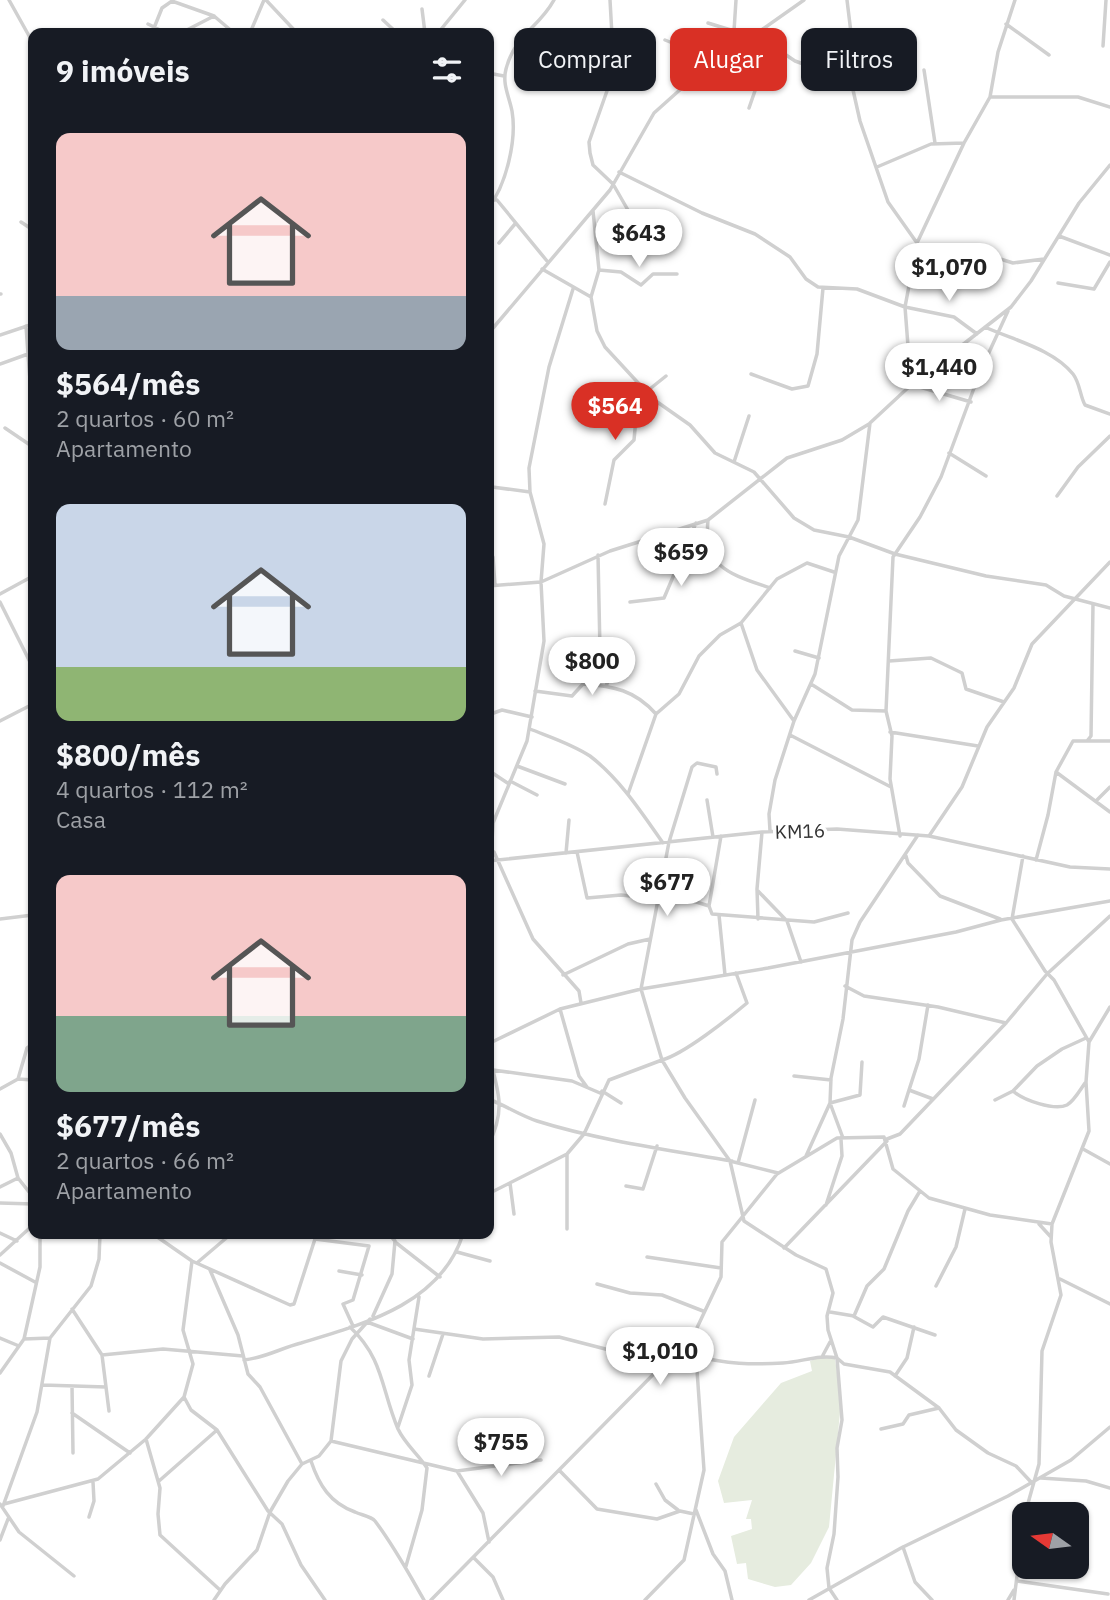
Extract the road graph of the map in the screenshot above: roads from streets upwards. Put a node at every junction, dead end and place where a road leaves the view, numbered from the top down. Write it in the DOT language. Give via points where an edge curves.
graph roads {
  1 [pos="9,0"];
  2 [pos="265,0"];
  3 [pos="465,0"];
  4 [pos="554,0"];
  5 [pos="610,0"];
  6 [pos="736,0"];
  7 [pos="804,0"];
  8 [pos="847,0"];
  9 [pos="1015,0"];
  10 [pos="1106,0"];
  11 [pos="422,9"];
  12 [pos="214,16"];
  13 [pos="383,20"];
  14 [pos="708,23"];
  15 [pos="148,24"];
  16 [pos="1006,24"];
  17 [pos="154,28"];
  18 [pos="191,28"];
  19 [pos="228,28"];
  20 [pos="252,28"];
  21 [pos="291,28"];
  22 [pos="392,28"];
  23 [pos="424,28"];
  24 [pos="442,28"];
  25 [pos="724,28"];
  26 [pos="734,28"];
  27 [pos="763,28"];
  28 [pos="850,28"];
  29 [pos="28,34"];
  30 [pos="666,40"];
  31 [pos="670,42"];
  32 [pos="1104,46"];
  33 [pos="1049,55"];
  34 [pos="924,70"];
  35 [pos="494,74"];
  36 [pos="504,76"];
  37 [pos="680,91"];
  38 [pos="755,91"];
  39 [pos="853,91"];
  40 [pos="990,97"];
  41 [pos="1110,107"];
  42 [pos="749,108"];
  43 [pos="935,143"];
  44 [pos="964,143"];
  45 [pos="1110,165"];
  46 [pos="877,167"];
  47 [pos="619,172"];
  48 [pos="613,184"];
  49 [pos="496,200"];
  50 [pos="593,211"];
  51 [pos="21,222"];
  52 [pos="515,224"];
  53 [pos="28,227"];
  54 [pos="1059,236"];
  55 [pos="674,242"];
  56 [pos="499,243"];
  57 [pos="917,243"];
  58 [pos="1110,255"];
  59 [pos="991,256"];
  60 [pos="1044,259"];
  61 [pos="547,261"];
  62 [pos="1110,262"];
  63 [pos="542,269"];
  64 [pos="599,270"];
  65 [pos="677,274"];
  66 [pos="1058,283"];
  67 [pos="823,288"];
  68 [pos="573,289"];
  69 [pos="591,297"];
  70 [pos="905,306"];
  71 [pos="1011,307"];
  72 [pos="26,326"];
  73 [pos="494,327"];
  74 [pos="985,327"];
  75 [pos="12,331"];
  76 [pos="996,332"];
  77 [pos="977,334"];
  78 [pos="0,335"];
  79 [pos="27,339"];
  80 [pos="28,354"];
  81 [pos="0,364"];
  82 [pos="751,374"];
  83 [pos="666,376"];
  84 [pos="911,385"];
  85 [pos="646,392"];
  86 [pos="650,396"];
  87 [pos="971,402"];
  88 [pos="637,408"];
  89 [pos="606,411"];
  90 [pos="1110,414"];
  91 [pos="749,416"];
  92 [pos="870,423"];
  93 [pos="5,428"];
  94 [pos="1110,436"];
  95 [pos="28,444"];
  96 [pos="949,453"];
  97 [pos="734,462"];
  98 [pos="986,476"];
  99 [pos="760,480"];
  100 [pos="494,487"];
  101 [pos="530,492"];
  102 [pos="1057,496"];
  103 [pos="605,504"];
  104 [pos="708,520"];
  105 [pos="696,522"];
  106 [pos="849,537"];
  107 [pos="895,554"];
  108 [pos="598,555"];
  109 [pos="1110,562"];
  110 [pos="494,571"];
  111 [pos="834,572"];
  112 [pos="28,579"];
  113 [pos="541,582"];
  114 [pos="495,585"];
  115 [pos="770,588"];
  116 [pos="0,594"];
  117 [pos="1064,596"];
  118 [pos="1074,598"];
  119 [pos="0,602"];
  120 [pos="630,602"];
  121 [pos="1093,604"];
  122 [pos="1065,608"];
  123 [pos="1110,608"];
  124 [pos="741,623"];
  125 [pos="795,651"];
  126 [pos="28,658"];
  127 [pos="819,658"];
  128 [pos="889,661"];
  129 [pos="811,684"];
  130 [pos="606,686"];
  131 [pos="535,691"];
  132 [pos="1004,702"];
  133 [pos="28,707"];
  134 [pos="886,711"];
  135 [pos="494,713"];
  136 [pos="656,714"];
  137 [pos="532,718"];
  138 [pos="794,720"];
  139 [pos="0,721"];
  140 [pos="530,729"];
  141 [pos="890,732"];
  142 [pos="789,735"];
  143 [pos="1091,736"];
  144 [pos="1087,741"];
  145 [pos="1095,741"];
  146 [pos="1110,741"];
  147 [pos="978,746"];
  148 [pos="517,766"];
  149 [pos="1056,772"];
  150 [pos="494,773"];
  151 [pos="717,774"];
  152 [pos="510,783"];
  153 [pos="565,784"];
  154 [pos="891,787"];
  155 [pos="1110,787"];
  156 [pos="628,794"];
  157 [pos="537,795"];
  158 [pos="707,800"];
  159 [pos="1096,802"];
  160 [pos="1110,812"];
  161 [pos="569,820"];
  162 [pos="494,822"];
  163 [pos="770,831"];
  164 [pos="762,832"];
  165 [pos="918,835"];
  166 [pos="721,836"];
  167 [pos="901,836"];
  168 [pos="929,836"];
  169 [pos="713,837"];
  170 [pos="669,842"];
  171 [pos="663,843"];
  172 [pos="494,852"];
  173 [pos="577,852"];
  174 [pos="566,853"];
  175 [pos="905,854"];
  176 [pos="1023,856"];
  177 [pos="499,860"];
  178 [pos="1036,860"];
  179 [pos="494,861"];
  180 [pos="908,863"];
  181 [pos="900,864"];
  182 [pos="1110,869"];
  183 [pos="757,889"];
  184 [pos="661,891"];
  185 [pos="659,899"];
  186 [pos="1110,901"];
  187 [pos="709,906"];
  188 [pos="848,913"];
  189 [pos="719,915"];
  190 [pos="28,916"];
  191 [pos="1110,916"];
  192 [pos="0,919"];
  193 [pos="758,919"];
  194 [pos="1012,919"];
  195 [pos="1001,920"];
  196 [pos="787,921"];
  197 [pos="650,939"];
  198 [pos="849,951"];
  199 [pos="801,962"];
  200 [pos="736,973"];
  201 [pos="1047,974"];
  202 [pos="563,975"];
  203 [pos="725,975"];
  204 [pos="845,986"];
  205 [pos="641,989"];
  206 [pos="581,1003"];
  207 [pos="928,1005"];
  208 [pos="560,1009"];
  209 [pos="1109,1010"];
  210 [pos="1006,1023"];
  211 [pos="1087,1040"];
  212 [pos="494,1041"];
  213 [pos="28,1047"];
  214 [pos="662,1060"];
  215 [pos="862,1062"];
  216 [pos="494,1070"];
  217 [pos="494,1074"];
  218 [pos="794,1076"];
  219 [pos="18,1079"];
  220 [pos="28,1080"];
  221 [pos="831,1080"];
  222 [pos="1086,1082"];
  223 [pos="587,1087"];
  224 [pos="0,1089"];
  225 [pos="909,1090"];
  226 [pos="1013,1091"];
  227 [pos="601,1092"];
  228 [pos="933,1099"];
  229 [pos="755,1100"];
  230 [pos="995,1100"];
  231 [pos="494,1101"];
  232 [pos="621,1103"];
  233 [pos="830,1103"];
  234 [pos="502,1104"];
  235 [pos="904,1106"];
  236 [pos="494,1133"];
  237 [pos="0,1134"];
  238 [pos="584,1134"];
  239 [pos="842,1138"];
  240 [pos="887,1140"];
  241 [pos="657,1146"];
  242 [pos="1083,1149"];
  243 [pos="567,1154"];
  244 [pos="806,1156"];
  245 [pos="730,1161"];
  246 [pos="738,1163"];
  247 [pos="1110,1164"];
  248 [pos="778,1174"];
  249 [pos="18,1178"];
  250 [pos="510,1183"];
  251 [pos="626,1186"];
  252 [pos="0,1187"];
  253 [pos="28,1191"];
  254 [pos="494,1191"];
  255 [pos="920,1191"];
  256 [pos="0,1203"];
  257 [pos="28,1204"];
  258 [pos="825,1207"];
  259 [pos="965,1209"];
  260 [pos="514,1214"];
  261 [pos="742,1216"];
  262 [pos="1037,1222"];
  263 [pos="1052,1224"];
  264 [pos="28,1229"];
  265 [pos="567,1229"];
  266 [pos="0,1233"];
  267 [pos="1051,1236"];
  268 [pos="40,1239"];
  269 [pos="99,1239"];
  270 [pos="161,1239"];
  271 [pos="224,1239"];
  272 [pos="320,1239"];
  273 [pos="329,1239"];
  274 [pos="461,1239"];
  275 [pos="17,1241"];
  276 [pos="395,1241"];
  277 [pos="784,1248"];
  278 [pos="457,1252"];
  279 [pos="0,1255"];
  280 [pos="647,1256"];
  281 [pos="194,1261"];
  282 [pos="490,1261"];
  283 [pos="0,1263"];
  284 [pos="209,1268"];
  285 [pos="721,1268"];
  286 [pos="338,1271"];
  287 [pos="362,1275"];
  288 [pos="440,1277"];
  289 [pos="1059,1279"];
  290 [pos="36,1282"];
  291 [pos="597,1284"];
  292 [pos="936,1286"];
  293 [pos="419,1297"];
  294 [pos="1110,1304"];
  295 [pos="72,1309"];
  296 [pos="704,1311"];
  297 [pos="830,1312"];
  298 [pos="853,1316"];
  299 [pos="370,1320"];
  300 [pos="351,1326"];
  301 [pos="914,1327"];
  302 [pos="698,1328"];
  303 [pos="414,1329"];
  304 [pos="356,1333"];
  305 [pos="443,1334"];
  306 [pos="935,1335"];
  307 [pos="0,1338"];
  308 [pos="50,1338"];
  309 [pos="24,1339"];
  310 [pos="413,1339"];
  311 [pos="830,1342"];
  312 [pos="19,1346"];
  313 [pos="191,1351"];
  314 [pos="678,1352"];
  315 [pos="102,1355"];
  316 [pos="824,1355"];
  317 [pos="696,1356"];
  318 [pos="243,1358"];
  319 [pos="837,1358"];
  320 [pos="0,1373"];
  321 [pos="429,1376"];
  322 [pos="895,1376"];
  323 [pos="43,1385"];
  324 [pos="72,1386"];
  325 [pos="106,1387"];
  326 [pos="184,1398"];
  327 [pos="939,1408"];
  328 [pos="109,1411"];
  329 [pos="72,1413"];
  330 [pos="398,1427"];
  331 [pos="1110,1427"];
  332 [pos="880,1429"];
  333 [pos="217,1430"];
  334 [pos="146,1439"];
  335 [pos="331,1441"];
  336 [pos="130,1452"];
  337 [pos="73,1453"];
  338 [pos="541,1460"];
  339 [pos="311,1461"];
  340 [pos="302,1464"];
  341 [pos="424,1464"];
  342 [pos="457,1471"];
  343 [pos="559,1471"];
  344 [pos="1035,1480"];
  345 [pos="159,1481"];
  346 [pos="93,1482"];
  347 [pos="656,1484"];
  348 [pos="1110,1488"];
  349 [pos="1029,1502"];
  350 [pos="3,1505"];
  351 [pos="696,1508"];
  352 [pos="680,1511"];
  353 [pos="270,1512"];
  354 [pos="694,1514"];
  355 [pos="89,1517"];
  356 [pos="8,1518"];
  357 [pos="0,1540"];
  358 [pos="489,1543"];
  359 [pos="903,1547"];
  360 [pos="474,1558"];
  361 [pos="406,1566"];
  362 [pos="74,1576"];
  363 [pos="1017,1579"];
  364 [pos="1016,1583"];
  365 [pos="225,1584"];
  366 [pos="216,1585"];
  367 [pos="829,1588"];
  368 [pos="220,1590"];
  369 [pos="1108,1594"];
  370 [pos="215,1600"];
  371 [pos="325,1600"];
  372 [pos="424,1600"];
  373 [pos="431,1600"];
  374 [pos="503,1600"];
  375 [pos="645,1600"];
  376 [pos="732,1600"];
  377 [pos="809,1600"];
  378 [pos="837,1600"];
  379 [pos="932,1600"];
  380 [pos="1008,1600"];
  381 [pos="1014,1600"];
  1 -- 29 [label="street"];
  2 -- 20 [label="street"];
  2 -- 21 [label="street"];
  3 -- 24 [label="street"];
  4 -- 36 [label="street" via="516,41"];
  5 -- 48 [label="street" via="614,71 589,142 593,165"];
  6 -- 26 [label="street"];
  7 -- 27 [label="street"];
  8 -- 28 [label="street"];
  9 -- 16 [label="street"];
  10 -- 32 [label="street"];
  11 -- 23 [label="street"];
  12 -- 17 [label="street" via="173,1 162,8"];
  12 -- 18 [label="street"];
  12 -- 19 [label="street"];
  13 -- 22 [label="street"];
  14 -- 25 [label="street"];
  15 -- 17 [label="street"];
  16 -- 33 [label="street"];
  16 -- 40 [label="street"];
  30 -- 31 [label="street"];
  34 -- 43 [label="street"];
  35 -- 36 [label="street"];
  36 -- 49 [label="street" via="512,133"];
  37 -- 47 [label="street" via="654,113"];
  38 -- 42 [label="street"];
  39 -- 46 [label="street"];
  40 -- 41 [label="street" via="1078,97"];
  40 -- 44 [label="street"];
  43 -- 44 [label="street"];
  43 -- 46 [label="street"];
  44 -- 57 [label="street"];
  45 -- 54 [label="street"];
  46 -- 57 [label="street" via="888,202"];
  47 -- 48 [label="street"];
  47 -- 67 [label="street" via="755,234 790,257 806,279"];
  48 -- 50 [label="street"];
  48 -- 55 [label="street" via="644,238"];
  49 -- 52 [label="street"];
  50 -- 61 [label="street"];
  50 -- 64 [label="street"];
  51 -- 53 [label="street"];
  52 -- 56 [label="street"];
  52 -- 61 [label="street"];
  54 -- 58 [label="street"];
  54 -- 60 [label="street"];
  57 -- 70 [label="street"];
  59 -- 60 [label="street" via="1013,263"];
  60 -- 71 [label="street"];
  61 -- 63 [label="street"];
  62 -- 66 [label="street" via="1094,289"];
  63 -- 68 [label="street"];
  63 -- 73 [label="street"];
  64 -- 65 [label="street" via="621,272 642,285 653,274"];
  64 -- 69 [label="street"];
  67 -- 70 [label="street" via="853,288"];
  67 -- 82 [label="street" via="817,354 808,386 792,389"];
  68 -- 69 [label="street"];
  68 -- 101 [label="street" via="542,399 529,468"];
  69 -- 85 [label="street" via="599,338"];
  70 -- 77 [label="street" via="954,317"];
  70 -- 84 [label="street"];
  71 -- 74 [label="street"];
  71 -- 76 [label="street"];
  72 -- 75 [label="street"];
  72 -- 79 [label="street"];
  74 -- 76 [label="street"];
  74 -- 77 [label="street"];
  75 -- 78 [label="street"];
  75 -- 79 [label="street"];
  76 -- 87 [label="street"];
  76 -- 90 [label="street" via="1063,366 1073,375 1085,405"];
  77 -- 84 [label="street"];
  79 -- 80 [label="street"];
  80 -- 81 [label="street"];
  83 -- 85 [label="street"];
  84 -- 87 [label="street"];
  84 -- 92 [label="street"];
  85 -- 86 [label="street"];
  86 -- 88 [label="street"];
  86 -- 97 [label="street" via="690,425 715,453"];
  87 -- 96 [label="street"];
  88 -- 89 [label="street"];
  88 -- 103 [label="street" via="635,438 614,460"];
  91 -- 97 [label="street"];
  92 -- 99 [label="street" via="842,440 787,458"];
  92 -- 106 [label="street" via="858,520"];
  93 -- 95 [label="street"];
  94 -- 102 [label="street"];
  96 -- 98 [label="street"];
  96 -- 107 [label="street" via="920,517"];
  97 -- 99 [label="street" via="750,468"];
  99 -- 104 [label="street"];
  99 -- 106 [label="street" via="800,522 814,530"];
  100 -- 101 [label="street"];
  101 -- 113 [label="street" via="544,544"];
  104 -- 105 [label="street"];
  104 -- 115 [label="street" via="706,547 720,566"];
  105 -- 108 [label="street"];
  105 -- 120 [label="street" via="664,598"];
  106 -- 107 [label="street"];
  106 -- 111 [label="street"];
  107 -- 117 [label="street" via="986,576 1046,584"];
  107 -- 128 [label="street"];
  108 -- 113 [label="street"];
  108 -- 130 [label="street" via="600,651 615,666"];
  109 -- 118 [label="street"];
  110 -- 114 [label="street"];
  111 -- 115 [label="street" via="803,564"];
  111 -- 127 [label="street"];
  112 -- 116 [label="street"];
  113 -- 114 [label="street"];
  113 -- 131 [label="street" via="544,641"];
  115 -- 124 [label="street"];
  117 -- 118 [label="street"];
  117 -- 122 [label="street"];
  118 -- 121 [label="street"];
  118 -- 122 [label="street"];
  119 -- 126 [label="street"];
  121 -- 123 [label="street"];
  121 -- 143 [label="street"];
  122 -- 132 [label="street" via="1031,646"];
  124 -- 136 [label="street" via="703,651 679,694"];
  124 -- 138 [label="street" via="757,670"];
  125 -- 127 [label="street"];
  127 -- 129 [label="street"];
  128 -- 132 [label="street" via="937,660 962,673 966,689"];
  128 -- 134 [label="street"];
  129 -- 134 [label="street" via="852,710"];
  129 -- 138 [label="street"];
  130 -- 131 [label="street" via="583,684 570,696"];
  130 -- 136 [label="street" via="635,694"];
  131 -- 137 [label="street"];
  132 -- 147 [label="street"];
  133 -- 139 [label="street"];
  134 -- 141 [label="street"];
  135 -- 137 [label="street" via="502,710"];
  136 -- 156 [label="street"];
  137 -- 140 [label="street"];
  138 -- 142 [label="street"];
  140 -- 148 [label="street"];
  140 -- 156 [label="street" via="589,755"];
  141 -- 147 [label="street"];
  141 -- 154 [label="street"];
  142 -- 154 [label="street"];
  142 -- 163 [label="street" via="771,798"];
  143 -- 144 [label="street"];
  143 -- 145 [label="street"];
  144 -- 145 [label="street"];
  144 -- 149 [label="street" via="1073,741"];
  145 -- 146 [label="street"];
  147 -- 168 [label="street" via="962,787"];
  148 -- 152 [label="street"];
  148 -- 153 [label="street"];
  149 -- 159 [label="street"];
  149 -- 178 [label="street"];
  150 -- 152 [label="street"];
  151 -- 170 [label="street" via="716,767 697,763 692,767"];
  152 -- 157 [label="street"];
  152 -- 162 [label="street"];
  154 -- 167 [label="street"];
  155 -- 159 [label="street"];
  156 -- 171 [label="street"];
  158 -- 169 [label="street"];
  159 -- 160 [label="street"];
  161 -- 174 [label="street"];
  163 -- 164 [label="street, KM16"];
  163 -- 167 [label="street, KM16" via="837,830"];
  164 -- 166 [label="street, KM16"];
  164 -- 183 [label="street"];
  165 -- 167 [label="street, KM16"];
  165 -- 168 [label="street, KM16"];
  165 -- 175 [label="street"];
  166 -- 169 [label="street, KM16"];
  166 -- 187 [label="street"];
  168 -- 176 [label="street, KM16"];
  169 -- 170 [label="street, KM16"];
  170 -- 171 [label="street, KM16"];
  170 -- 184 [label="street"];
  171 -- 173 [label="street, KM16"];
  172 -- 177 [label="street"];
  173 -- 174 [label="street, KM16"];
  173 -- 185 [label="street" via="587,898"];
  174 -- 177 [label="street, KM16"];
  175 -- 180 [label="street"];
  175 -- 181 [label="street"];
  176 -- 178 [label="street, KM16"];
  176 -- 194 [label="street"];
  177 -- 179 [label="street, KM16"];
  177 -- 202 [label="street" via="528,929"];
  178 -- 182 [label="street, KM16" via="1084,870"];
  180 -- 181 [label="street"];
  180 -- 195 [label="street" via="940,896"];
  181 -- 198 [label="street" via="860,922"];
  183 -- 193 [label="street"];
  183 -- 196 [label="street"];
  184 -- 185 [label="street"];
  184 -- 187 [label="street"];
  185 -- 197 [label="street"];
  186 -- 194 [label="street"];
  187 -- 189 [label="street" via="712,914"];
  188 -- 196 [label="street" via="814,922"];
  189 -- 193 [label="street"];
  189 -- 203 [label="street"];
  190 -- 192 [label="street"];
  191 -- 201 [label="street"];
  193 -- 196 [label="street"];
  194 -- 195 [label="street"];
  194 -- 201 [label="street"];
  195 -- 198 [label="street"];
  196 -- 199 [label="street"];
  197 -- 202 [label="street" via="628,944"];
  197 -- 205 [label="street"];
  198 -- 199 [label="street"];
  198 -- 204 [label="street"];
  199 -- 200 [label="street"];
  200 -- 203 [label="street"];
  200 -- 214 [label="street" via="747,1003 687,1051"];
  201 -- 210 [label="street"];
  201 -- 211 [label="street"];
  202 -- 206 [label="street" via="579,991"];
  203 -- 205 [label="street"];
  204 -- 207 [label="street" via="864,996"];
  204 -- 221 [label="street"];
  205 -- 206 [label="street"];
  205 -- 214 [label="street"];
  206 -- 208 [label="street"];
  207 -- 210 [label="street"];
  207 -- 225 [label="street"];
  208 -- 212 [label="street"];
  208 -- 223 [label="street" via="579,1076"];
  209 -- 211 [label="street"];
  210 -- 228 [label="street"];
  211 -- 222 [label="street"];
  211 -- 226 [label="street" via="1062,1049 1037,1066"];
  213 -- 219 [label="street"];
  214 -- 227 [label="street" via="612,1078"];
  214 -- 245 [label="street"];
  215 -- 233 [label="street" via="860,1094"];
  216 -- 223 [label="street"];
  217 -- 234 [label="street"];
  218 -- 221 [label="street"];
  219 -- 220 [label="street"];
  219 -- 224 [label="street"];
  221 -- 233 [label="street"];
  222 -- 226 [label="street" via="1060,1107"];
  222 -- 242 [label="street" via="1090,1122"];
  223 -- 227 [label="street"];
  225 -- 228 [label="street"];
  225 -- 235 [label="street"];
  226 -- 230 [label="street"];
  227 -- 232 [label="street"];
  227 -- 238 [label="street"];
  228 -- 240 [label="street" via="900,1134"];
  229 -- 246 [label="street"];
  231 -- 234 [label="street"];
  233 -- 239 [label="street"];
  233 -- 244 [label="street"];
  234 -- 236 [label="street"];
  234 -- 238 [label="street" via="512,1112"];
  237 -- 249 [label="street"];
  238 -- 241 [label="street"];
  238 -- 243 [label="street"];
  239 -- 240 [label="street" via="881,1136"];
  239 -- 244 [label="street"];
  239 -- 258 [label="street" via="842,1156"];
  240 -- 255 [label="street" via="893,1169"];
  240 -- 258 [label="street"];
  241 -- 245 [label="street"];
  241 -- 251 [label="street" via="643,1189"];
  242 -- 247 [label="street"];
  242 -- 263 [label="street"];
  243 -- 250 [label="street"];
  243 -- 265 [label="street"];
  244 -- 248 [label="street"];
  245 -- 246 [label="street"];
  245 -- 248 [label="street"];
  245 -- 261 [label="street"];
  246 -- 248 [label="street"];
  248 -- 261 [label="street"];
  249 -- 252 [label="street"];
  249 -- 253 [label="street"];
  250 -- 254 [label="street"];
  250 -- 260 [label="street"];
  255 -- 259 [label="street" via="939,1203"];
  255 -- 298 [label="street" via="884,1269 867,1286"];
  256 -- 257 [label="street"];
  258 -- 277 [label="street"];
  259 -- 262 [label="street"];
  259 -- 292 [label="street" via="956,1247"];
  261 -- 277 [label="street" via="748,1225"];
  261 -- 285 [label="street" via="721,1245"];
  262 -- 263 [label="street"];
  262 -- 267 [label="street"];
  263 -- 267 [label="street"];
  264 -- 275 [label="street"];
  266 -- 275 [label="street"];
  267 -- 289 [label="street"];
  268 -- 290 [label="street"];
  269 -- 295 [label="street" via="95,1275"];
  270 -- 281 [label="street"];
  271 -- 281 [label="street"];
  272 -- 284 [label="street" via="314,1241 292,1305"];
  273 -- 287 [label="street" via="369,1246"];
  274 -- 278 [label="street"];
  275 -- 279 [label="street"];
  276 -- 288 [label="street"];
  276 -- 299 [label="street" via="392,1275"];
  277 -- 297 [label="street" via="826,1269 832,1293"];
  278 -- 282 [label="street"];
  278 -- 288 [label="street"];
  280 -- 285 [label="street"];
  281 -- 284 [label="street"];
  281 -- 313 [label="street" via="183,1330"];
  283 -- 290 [label="street"];
  284 -- 318 [label="street"];
  285 -- 296 [label="street"];
  286 -- 287 [label="street"];
  287 -- 300 [label="street" via="353,1300 343,1304"];
  288 -- 293 [label="street"];
  289 -- 294 [label="street"];
  289 -- 344 [label="street" via="1060,1302 1042,1351"];
  290 -- 309 [label="street"];
  291 -- 296 [label="street" via="623,1292 662,1295"];
  293 -- 299 [label="street"];
  293 -- 303 [label="street"];
  295 -- 308 [label="street"];
  295 -- 315 [label="street"];
  296 -- 302 [label="street"];
  297 -- 298 [label="street"];
  297 -- 311 [label="street"];
  298 -- 301 [label="street" via="873,1327 881,1316"];
  299 -- 300 [label="street"];
  299 -- 304 [label="street"];
  299 -- 310 [label="street"];
  300 -- 304 [label="street"];
  300 -- 318 [label="street" via="268,1356"];
  301 -- 306 [label="street"];
  301 -- 322 [label="street" via="906,1358"];
  302 -- 314 [label="street"];
  302 -- 317 [label="street"];
  303 -- 305 [label="street"];
  303 -- 310 [label="street"];
  304 -- 330 [label="street" via="379,1363"];
  304 -- 335 [label="street" via="340,1367"];
  305 -- 314 [label="street" via="483,1339 559,1337 644,1359"];
  305 -- 321 [label="street"];
  307 -- 312 [label="street"];
  308 -- 309 [label="street"];
  308 -- 323 [label="street"];
  309 -- 312 [label="street"];
  310 -- 330 [label="street" via="409,1360 412,1385"];
  311 -- 316 [label="street"];
  311 -- 319 [label="street"];
  312 -- 320 [label="street"];
  313 -- 315 [label="street"];
  313 -- 318 [label="street"];
  313 -- 326 [label="street" via="192,1371"];
  314 -- 343 [label="street"];
  315 -- 325 [label="street"];
  316 -- 317 [label="street" via="738,1365"];
  316 -- 319 [label="street"];
  317 -- 351 [label="street" via="704,1461"];
  318 -- 340 [label="street"];
  319 -- 322 [label="street" via="852,1366 884,1368"];
  319 -- 367 [label="street" via="842,1420 834,1534 827,1568"];
  322 -- 327 [label="street"];
  323 -- 324 [label="street"];
  323 -- 350 [label="street"];
  324 -- 325 [label="street"];
  324 -- 329 [label="street"];
  325 -- 328 [label="street"];
  326 -- 333 [label="street" via="191,1410"];
  326 -- 334 [label="street"];
  327 -- 332 [label="street"];
  327 -- 344 [label="street" via="956,1430"];
  329 -- 336 [label="street"];
  329 -- 337 [label="street"];
  330 -- 341 [label="street"];
  331 -- 344 [label="street" via="1071,1460"];
  333 -- 345 [label="street"];
  333 -- 353 [label="street"];
  334 -- 336 [label="street"];
  334 -- 345 [label="street"];
  335 -- 339 [label="street"];
  335 -- 341 [label="street"];
  336 -- 346 [label="street"];
  338 -- 342 [label="street"];
  339 -- 340 [label="street"];
  339 -- 361 [label="street" via="328,1494 374,1520"];
  340 -- 353 [label="street"];
  341 -- 342 [label="street"];
  341 -- 361 [label="street" via="428,1475"];
  342 -- 358 [label="street" via="483,1513"];
  343 -- 352 [label="street" via="597,1509 657,1519"];
  343 -- 358 [label="street"];
  344 -- 348 [label="street" via="1086,1481"];
  344 -- 349 [label="street"];
  344 -- 359 [label="street"];
  345 -- 366 [label="street" via="160,1535"];
  346 -- 350 [label="street"];
  346 -- 355 [label="street"];
  347 -- 352 [label="street" via="665,1500"];
  350 -- 356 [label="street"];
  351 -- 354 [label="street"];
  351 -- 376 [label="street" via="713,1554 725,1571"];
  352 -- 354 [label="street"];
  353 -- 365 [label="street" via="257,1550"];
  353 -- 371 [label="street" via="282,1524 301,1565"];
  354 -- 375 [label="street" via="684,1560"];
  356 -- 357 [label="street"];
  356 -- 362 [label="street"];
  358 -- 360 [label="street"];
  359 -- 367 [label="street"];
  359 -- 379 [label="street" via="915,1582"];
  360 -- 373 [label="street"];
  360 -- 374 [label="street" via="493,1577"];
  361 -- 372 [label="street"];
  363 -- 364 [label="street"];
  364 -- 369 [label="street"];
  364 -- 380 [label="street"];
  364 -- 381 [label="street"];
  365 -- 366 [label="street"];
  365 -- 368 [label="street"];
  366 -- 368 [label="street"];
  367 -- 377 [label="street"];
  367 -- 378 [label="street"];
  368 -- 370 [label="street"];
}
